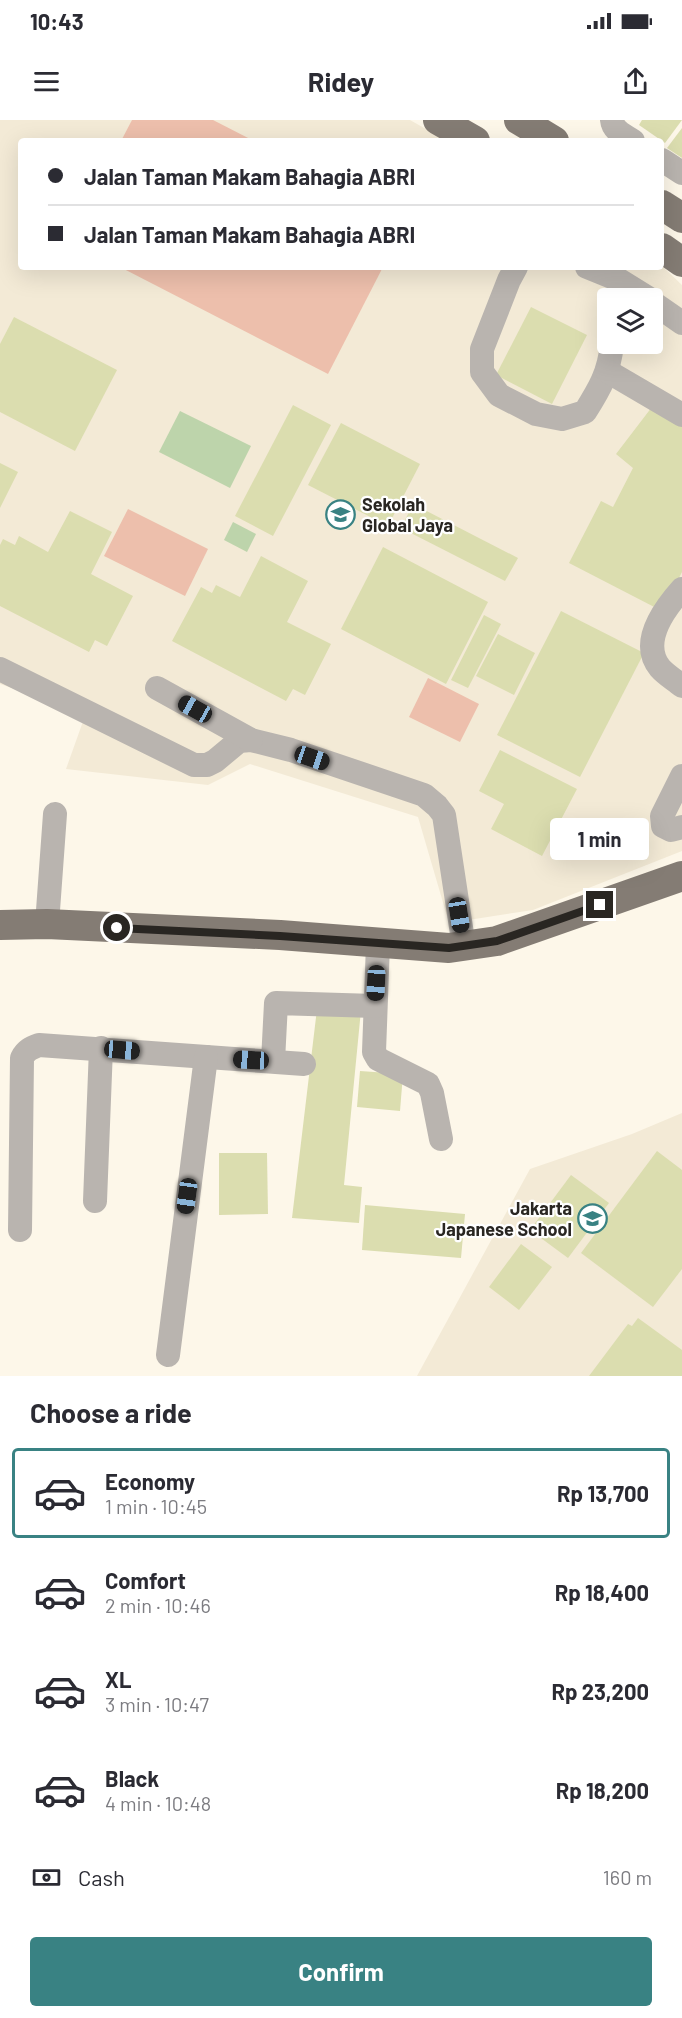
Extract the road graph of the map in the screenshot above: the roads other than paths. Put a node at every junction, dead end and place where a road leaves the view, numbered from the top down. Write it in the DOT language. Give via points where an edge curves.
graph roads {
  1 [pos="438,120"];
  2 [pos="519,120"];
  3 [pos="612,120"];
  4 [pos="470,138"];
  5 [pos="549,138"];
  6 [pos="628,138"];
  7 [pos="664,161"];
  8 [pos="682,173"];
  9 [pos="664,206"];
  10 [pos="682,218"];
  11 [pos="664,249"];
  12 [pos="682,261"];
  13 [pos="514,270"];
  14 [pos="594,270"];
  15 [pos="620,282"];
  16 [pos="663,310"];
  17 [pos="682,323"];
  18 [pos="610,354"];
  19 [pos="607,371"];
  20 [pos="682,415"];
  21 [pos="682,589"];
  22 [pos="0,669"];
  23 [pos="682,686"];
  24 [pos="157,688"];
  25 [pos="252,740"];
  26 [pos="682,776"];
  27 [pos="55,814"];
  28 [pos="682,827"];
  29 [pos="682,876"];
  30 [pos="47,924"];
  31 [pos="0,925"];
  32 [pos="378,944"];
  33 [pos="464,947"];
  34 [pos="375,1006"];
  35 [pos="101,1048"];
  36 [pos="206,1057"];
  37 [pos="273,1061"];
  38 [pos="304,1064"];
  39 [pos="441,1138"];
  40 [pos="95,1201"];
  41 [pos="20,1230"];
  42 [pos="168,1355"];
  1 -- 4 [label="main road"];
  2 -- 5 [label="main road"];
  3 -- 6 [label="street" via="615,130"];
  7 -- 8 [label="street"];
  9 -- 10 [label="main road"];
  11 -- 12 [label="main road"];
  13 -- 19 [label="street" via="482,349 482,372 499,395 536,414 562,419 585,412"];
  14 -- 15 [label="street"];
  16 -- 17 [label="street"];
  18 -- 19 [label="street"];
  19 -- 20 [label="street"];
  21 -- 23 [label="street" via="667,606 654,633 653,651 659,667"];
  22 -- 25 [label="street" via="194,765 207,765 239,741"];
  24 -- 25 [label="street"];
  25 -- 33 [label="street" via="424,795 437,806 444,816"];
  26 -- 28 [label="street" via="662,816 663,826 671,830"];
  27 -- 30 [label="street"];
  29 -- 33 [label="main road" via="497,941"];
  30 -- 31 [label="main road"];
  30 -- 32 [label="main road"];
  32 -- 33 [label="main road"];
  32 -- 34 [label="street"];
  34 -- 37 [label="street" via="276,1002"];
  34 -- 39 [label="street" via="374,1052 378,1059 428,1084"];
  35 -- 36 [label="street"];
  35 -- 40 [label="street"];
  35 -- 41 [label="street" via="39,1045 22,1058"];
  36 -- 37 [label="street"];
  36 -- 42 [label="street"];
  37 -- 38 [label="street"];
}
